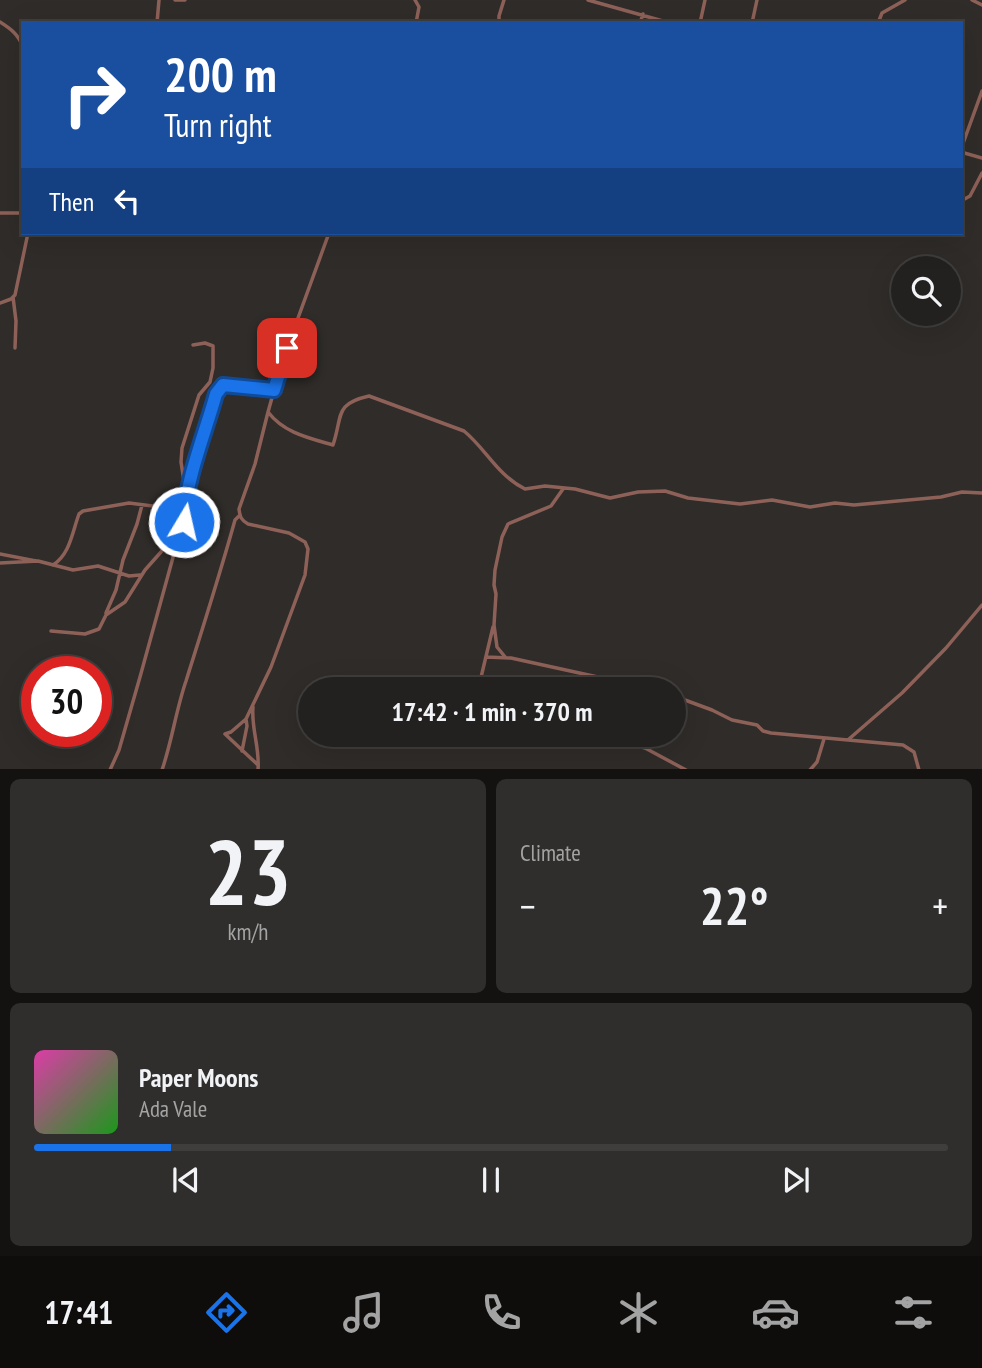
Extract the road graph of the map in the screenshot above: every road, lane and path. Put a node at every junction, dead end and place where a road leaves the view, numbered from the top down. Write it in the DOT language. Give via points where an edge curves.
graph roads {
  1 [pos="159,0"];
  2 [pos="175,0"];
  3 [pos="185,0"];
  4 [pos="415,0"];
  5 [pos="505,0"];
  6 [pos="588,0"];
  7 [pos="705,0"];
  8 [pos="757,0"];
  9 [pos="905,0"];
  10 [pos="972,0"];
  11 [pos="982,5"];
  12 [pos="643,14"];
  13 [pos="157,21"];
  14 [pos="416,21"];
  15 [pos="499,21"];
  16 [pos="641,21"];
  17 [pos="664,21"];
  18 [pos="700,21"];
  19 [pos="752,21"];
  20 [pos="879,21"];
  21 [pos="0,22"];
  22 [pos="21,40"];
  23 [pos="982,91"];
  24 [pos="963,144"];
  25 [pos="963,151"];
  26 [pos="982,158"];
  27 [pos="982,173"];
  28 [pos="963,200"];
  29 [pos="0,213"];
  30 [pos="21,213"];
  31 [pos="28,235"];
  32 [pos="328,235"];
  33 [pos="13,297"];
  34 [pos="0,303"];
  35 [pos="193,345"];
  36 [pos="15,348"];
  37 [pos="274,390"];
  38 [pos="268,412"];
  39 [pos="564,488"];
  40 [pos="982,493"];
  41 [pos="185,502"];
  42 [pos="142,504"];
  43 [pos="184,510"];
  44 [pos="239,516"];
  45 [pos="181,530"];
  46 [pos="0,554"];
  47 [pos="38,561"];
  48 [pos="0,564"];
  49 [pos="53,565"];
  50 [pos="120,572"];
  51 [pos="142,574"];
  52 [pos="982,605"];
  53 [pos="106,615"];
  54 [pos="494,625"];
  55 [pos="51,631"];
  56 [pos="486,657"];
  57 [pos="506,658"];
  58 [pos="481,677"];
  59 [pos="596,677"];
  60 [pos="686,700"];
  61 [pos="254,705"];
  62 [pos="246,719"];
  63 [pos="824,738"];
  64 [pos="849,739"];
  65 [pos="642,747"];
  66 [pos="242,751"];
  67 [pos="916,760"];
  68 [pos="258,767"];
  69 [pos="110,769"];
  70 [pos="162,769"];
  71 [pos="686,769"];
  72 [pos="810,769"];
  73 [pos="913,769"];
  74 [pos="919,769"];
  1 -- 13 [label="street"];
  2 -- 3 [label="street"];
  4 -- 14 [label="street" via="419,7"];
  5 -- 15 [label="street"];
  6 -- 12 [label="street"];
  7 -- 18 [label="street"];
  8 -- 19 [label="street"];
  9 -- 20 [label="street" via="882,13"];
  10 -- 11 [label="street"];
  12 -- 16 [label="street"];
  12 -- 17 [label="street"];
  21 -- 22 [label="street"];
  23 -- 24 [label="street"];
  25 -- 26 [label="street"];
  27 -- 28 [label="street"];
  29 -- 30 [label="street"];
  31 -- 33 [label="street"];
  32 -- 37 [label="street"];
  33 -- 34 [label="street"];
  33 -- 36 [label="street"];
  35 -- 41 [label="street" via="209,344 214,349 210,382 199,394 182,447"];
  37 -- 38 [label="street"];
  37 -- 41 [label="street" via="220,388"];
  38 -- 39 [label="street" via="289,432 333,444 342,408 354,399 376,397 464,430 491,463 522,488"];
  38 -- 44 [label="street"];
  39 -- 40 [label="street" via="610,498 665,491 740,504 772,500 810,507"];
  39 -- 54 [label="street" via="551,506 509,524 505,531 495,570"];
  41 -- 43 [label="street"];
  42 -- 43 [label="street"];
  42 -- 49 [label="street" via="83,511 66,553"];
  42 -- 50 [label="street"];
  43 -- 45 [label="street"];
  44 -- 61 [label="street" via="248,524 289,533 308,549 305,575"];
  44 -- 70 [label="street"];
  45 -- 51 [label="street"];
  45 -- 69 [label="street"];
  46 -- 47 [label="street"];
  47 -- 48 [label="street"];
  47 -- 49 [label="street"];
  49 -- 50 [label="street" via="73,570 98,566"];
  50 -- 51 [label="street"];
  50 -- 53 [label="street"];
  51 -- 53 [label="street" via="125,602"];
  52 -- 64 [label="street" via="902,693"];
  53 -- 55 [label="street" via="94,632"];
  54 -- 56 [label="street"];
  54 -- 57 [label="street" via="497,647"];
  56 -- 57 [label="street"];
  56 -- 58 [label="street"];
  57 -- 59 [label="street"];
  60 -- 63 [label="street" via="763,731"];
  61 -- 62 [label="street"];
  61 -- 68 [label="street" via="251,722"];
  62 -- 66 [label="street"];
  62 -- 66 [label="street" via="225,734"];
  63 -- 64 [label="street"];
  63 -- 72 [label="street"];
  64 -- 67 [label="street" via="903,745 914,752"];
  65 -- 71 [label="street"];
  66 -- 68 [label="street"];
  67 -- 73 [label="street"];
  67 -- 74 [label="street"];
}
